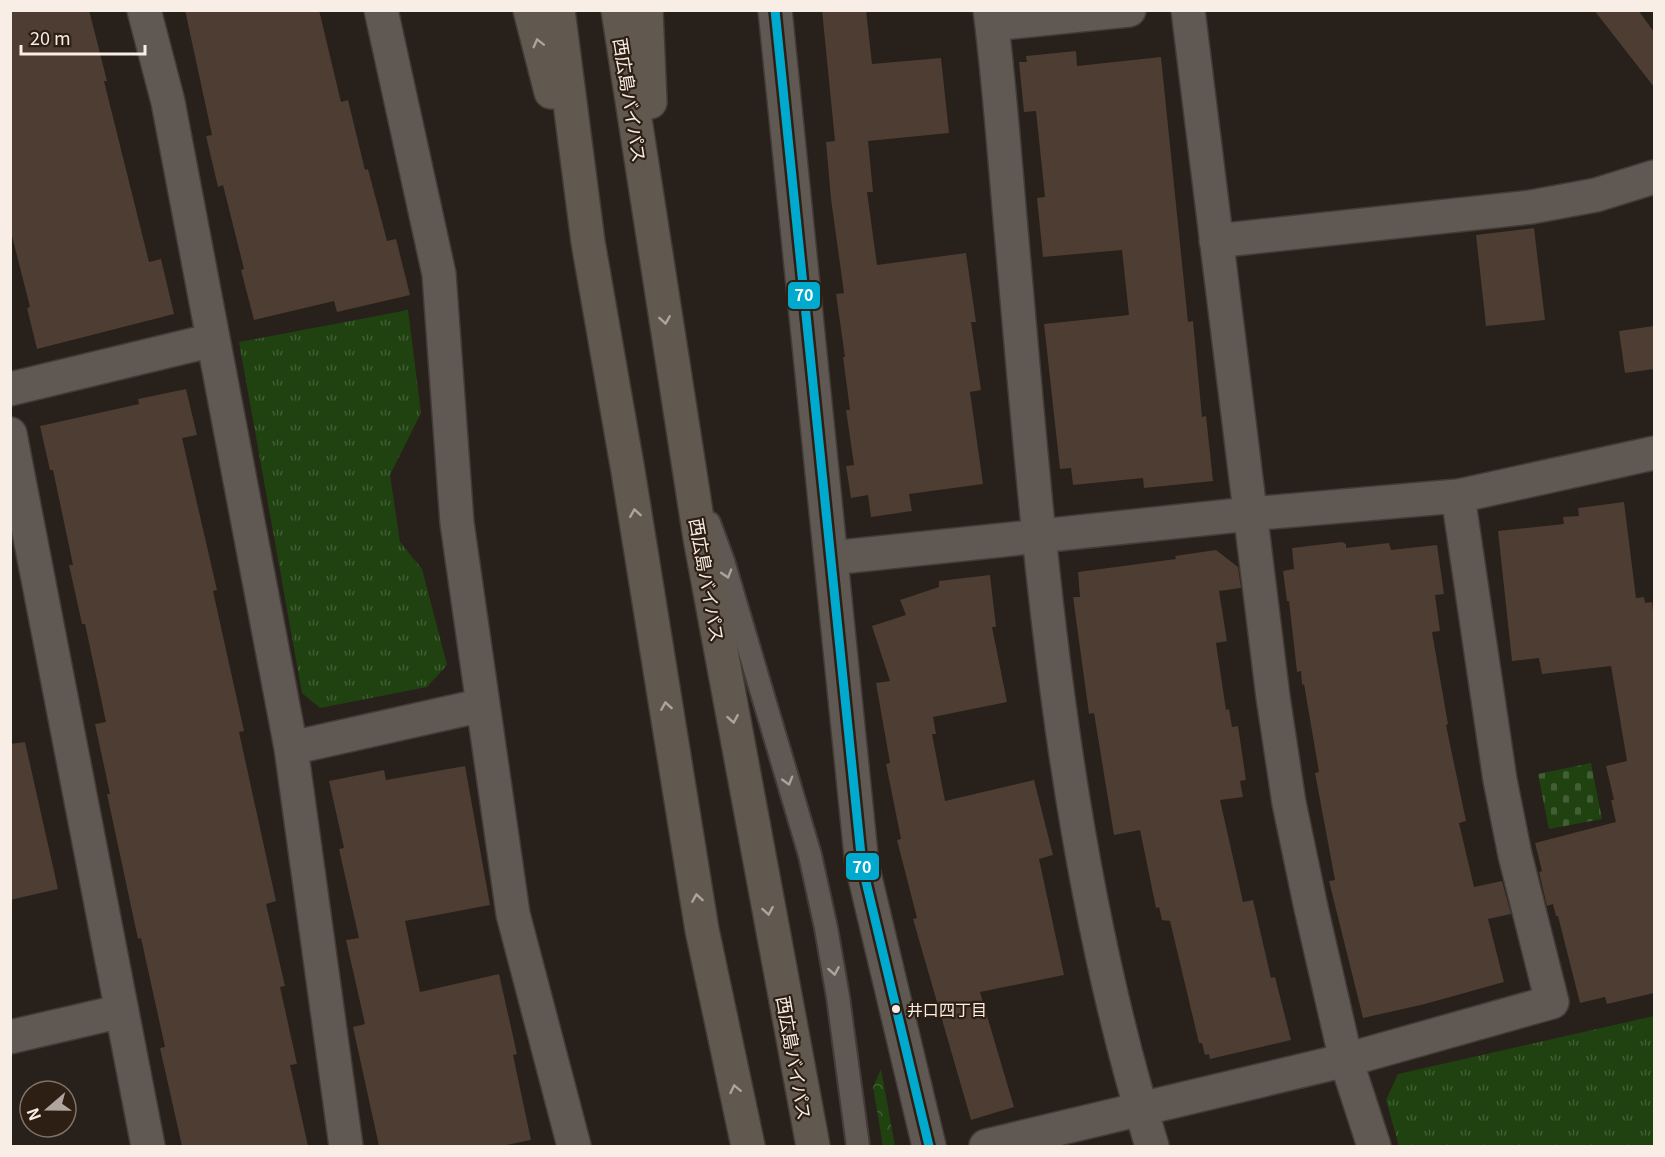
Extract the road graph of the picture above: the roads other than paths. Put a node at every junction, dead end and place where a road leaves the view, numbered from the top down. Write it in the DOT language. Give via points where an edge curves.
graph roads {
  1 [pos="144,10"];
  2 [pos="381,10"];
  3 [pos="530,10"];
  4 [pos="558,10"];
  5 [pos="618,10"];
  6 [pos="646,10"];
  7 [pos="775,10"];
  8 [pos="1129,10"];
  9 [pos="1188,10"];
  10 [pos="991,17"];
  11 [pos="1654,177"];
  12 [pos="1216,241"];
  13 [pos="588,242"];
  14 [pos="656,262"];
  15 [pos="213,340"];
  16 [pos="10,389"];
  17 [pos="10,434"];
  18 [pos="1654,453"];
  19 [pos="687,459"];
  20 [pos="1458,496"];
  21 [pos="1250,514"];
  22 [pos="1038,536"];
  23 [pos="831,558"];
  24 [pos="483,705"];
  25 [pos="291,748"];
  26 [pos="122,1011"];
  27 [pos="10,1037"];
  28 [pos="1346,1060"];
  29 [pos="1141,1110"];
  30 [pos="148,1146"];
  31 [pos="346,1146"];
  32 [pos="574,1146"];
  33 [pos="747,1146"];
  34 [pos="813,1146"];
  35 [pos="858,1146"];
  36 [pos="929,1146"];
  37 [pos="986,1146"];
  38 [pos="1152,1146"];
  39 [pos="1374,1146"];
  1 -- 15 [label="street" via="168,102"];
  2 -- 24 [label="street" via="440,274 457,523"];
  13 -- 3 [label="highway, one-way"];
  4 -- 13 [label="highway"];
  5 -- 14 [label="highway, 西広島バイパス"];
  6 -- 14 [label="highway"];
  7 -- 23 [label="street"];
  8 -- 10 [label="street"];
  9 -- 12 [label="street"];
  10 -- 22 [label="street"];
  11 -- 12 [label="street" via="1596,195 1531,207"];
  12 -- 21 [label="street"];
  33 -- 13 [label="highway, one-way" via="702,930"];
  14 -- 19 [label="highway, 西広島バイパス, one-way"];
  15 -- 16 [label="street"];
  15 -- 25 [label="street"];
  17 -- 26 [label="street"];
  18 -- 20 [label="street"];
  19 -- 34 [label="highway, 西広島バイパス, one-way"];
  19 -- 35 [label="lane, one-way" via="723,561 810,855 838,997"];
  20 -- 21 [label="street"];
  20 -- 28 [label="street" via="1500,780 1552,1002"];
  21 -- 22 [label="street"];
  21 -- 28 [label="street" via="1289,803"];
  22 -- 23 [label="street"];
  22 -- 29 [label="street" via="1058,703 1085,869"];
  23 -- 36 [label="street" via="862,865"];
  24 -- 25 [label="street"];
  24 -- 32 [label="street" via="513,914"];
  25 -- 31 [label="street"];
  26 -- 27 [label="street"];
  26 -- 30 [label="street"];
  28 -- 29 [label="street"];
  28 -- 39 [label="street"];
  29 -- 37 [label="street"];
  29 -- 38 [label="street"];
}
